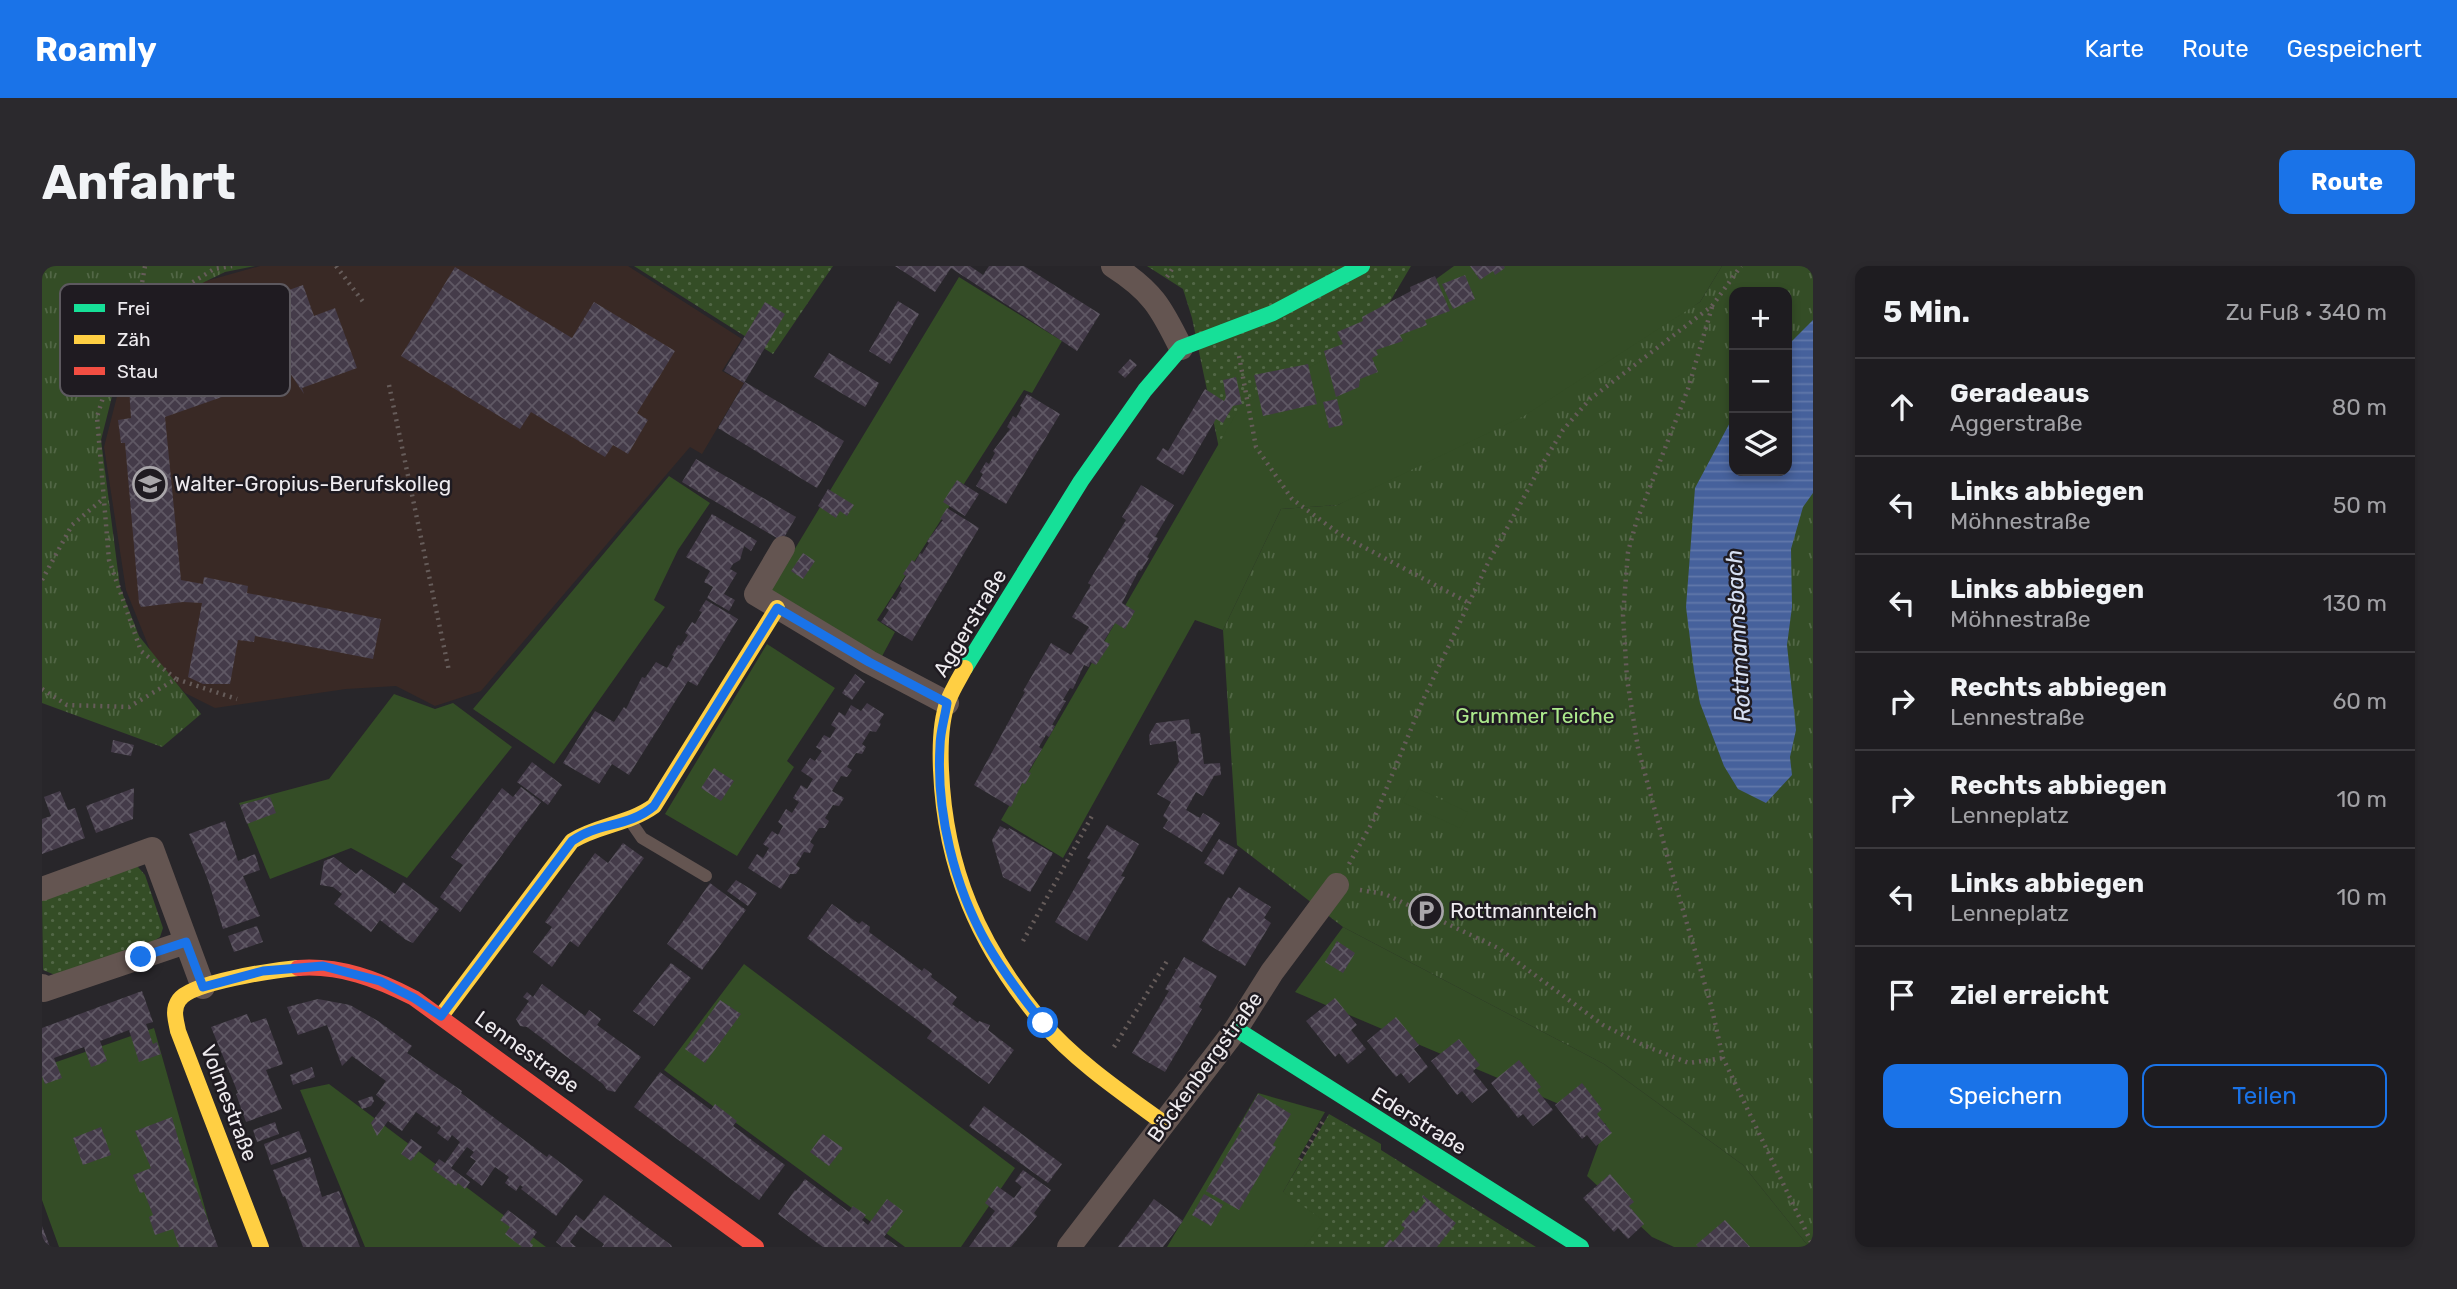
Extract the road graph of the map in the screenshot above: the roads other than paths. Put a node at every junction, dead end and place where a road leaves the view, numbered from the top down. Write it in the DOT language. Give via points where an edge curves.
graph roads {
  1 [pos="1113,266"];
  2 [pos="1362,266"];
  3 [pos="1181,348"];
  4 [pos="783,548"];
  5 [pos="777,608"];
  6 [pos="947,703"];
  7 [pos="631,821"];
  8 [pos="706,876"];
  9 [pos="1337,885"];
  10 [pos="42,889"];
  11 [pos="186,942"];
  12 [pos="42,986"];
  13 [pos="203,987"];
  14 [pos="441,1016"];
  15 [pos="1236,1030"];
  16 [pos="1165,1124"];
  17 [pos="261,1247"];
  18 [pos="756,1247"];
  19 [pos="1069,1247"];
  20 [pos="1581,1247"];
  1 -- 3 [label="street" via="1153,299"];
  2 -- 3 [label="street, Aggerstraße" via="1273,313"];
  3 -- 6 [label="street, Aggerstraße" via="1145,390 1081,481"];
  4 -- 5 [label="street" via="756,594"];
  5 -- 6 [label="street"];
  5 -- 7 [label="street" via="654,806"];
  6 -- 16 [label="street, Aggerstraße" via="940,745 949,846 986,943 1043,1023 1098,1075"];
  7 -- 8 [label="lane" via="642,838"];
  7 -- 14 [label="street" via="584,832 572,841"];
  9 -- 15 [label="street, Böckenbergstraße" via="1272,972"];
  10 -- 11 [label="street" via="152,849"];
  11 -- 12 [label="street" via="44,990"];
  11 -- 13 [label="street"];
  13 -- 14 [label="street, Lennestraße" via="263,971 323,966 380,981"];
  13 -- 17 [label="street, Volmestraße" via="180,997 174,1009 178,1031"];
  14 -- 18 [label="street, Lennestraße"];
  15 -- 16 [label="street, Böckenbergstraße"];
  15 -- 20 [label="street, Ederstraße"];
  16 -- 19 [label="street, Böckenbergstraße"];
}
